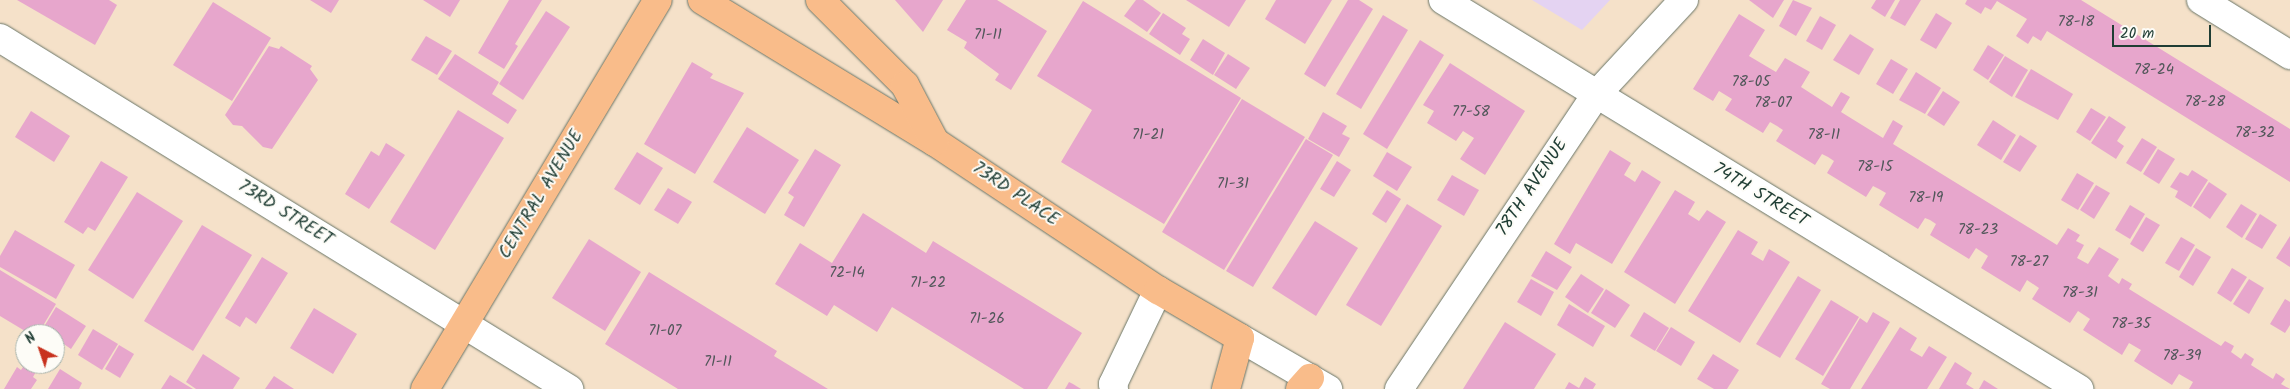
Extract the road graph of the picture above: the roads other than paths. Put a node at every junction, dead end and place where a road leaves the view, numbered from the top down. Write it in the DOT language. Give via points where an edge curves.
graph roads {
  1 [pos="658,0"];
  2 [pos="702,0"];
  3 [pos="820,0"];
  4 [pos="1443,0"];
  5 [pos="1684,0"];
  6 [pos="2201,0"];
  7 [pos="0,38"];
  8 [pos="2290,55"];
  9 [pos="1596,96"];
  10 [pos="935,142"];
  11 [pos="1158,290"];
  12 [pos="464,324"];
  13 [pos="1240,338"];
  14 [pos="1313,385"];
  15 [pos="425,389"];
  16 [pos="569,389"];
  17 [pos="1114,389"];
  18 [pos="1226,389"];
  19 [pos="1399,389"];
  20 [pos="2080,389"];
  1 -- 12 [label="main road, CENTRAL AVENUE"];
  2 -- 10 [label="main road, 73RD PLACE"];
  3 -- 10 [label="main road" via="905,86"];
  4 -- 9 [label="street, 74TH STREET"];
  5 -- 9 [label="street, 78TH AVENUE"];
  6 -- 8 [label="street"];
  7 -- 12 [label="street, 73RD STREET"];
  9 -- 19 [label="street, 78TH AVENUE"];
  9 -- 20 [label="street, 74TH STREET"];
  10 -- 11 [label="main road, 73RD PLACE"];
  11 -- 13 [label="main road, 73RD PLACE"];
  11 -- 17 [label="street" via="1113,384"];
  12 -- 15 [label="main road, CENTRAL AVENUE"];
  12 -- 16 [label="street, 73RD STREET"];
  13 -- 14 [label="street, 73RD PLACE"];
  13 -- 18 [label="main road"];
}
